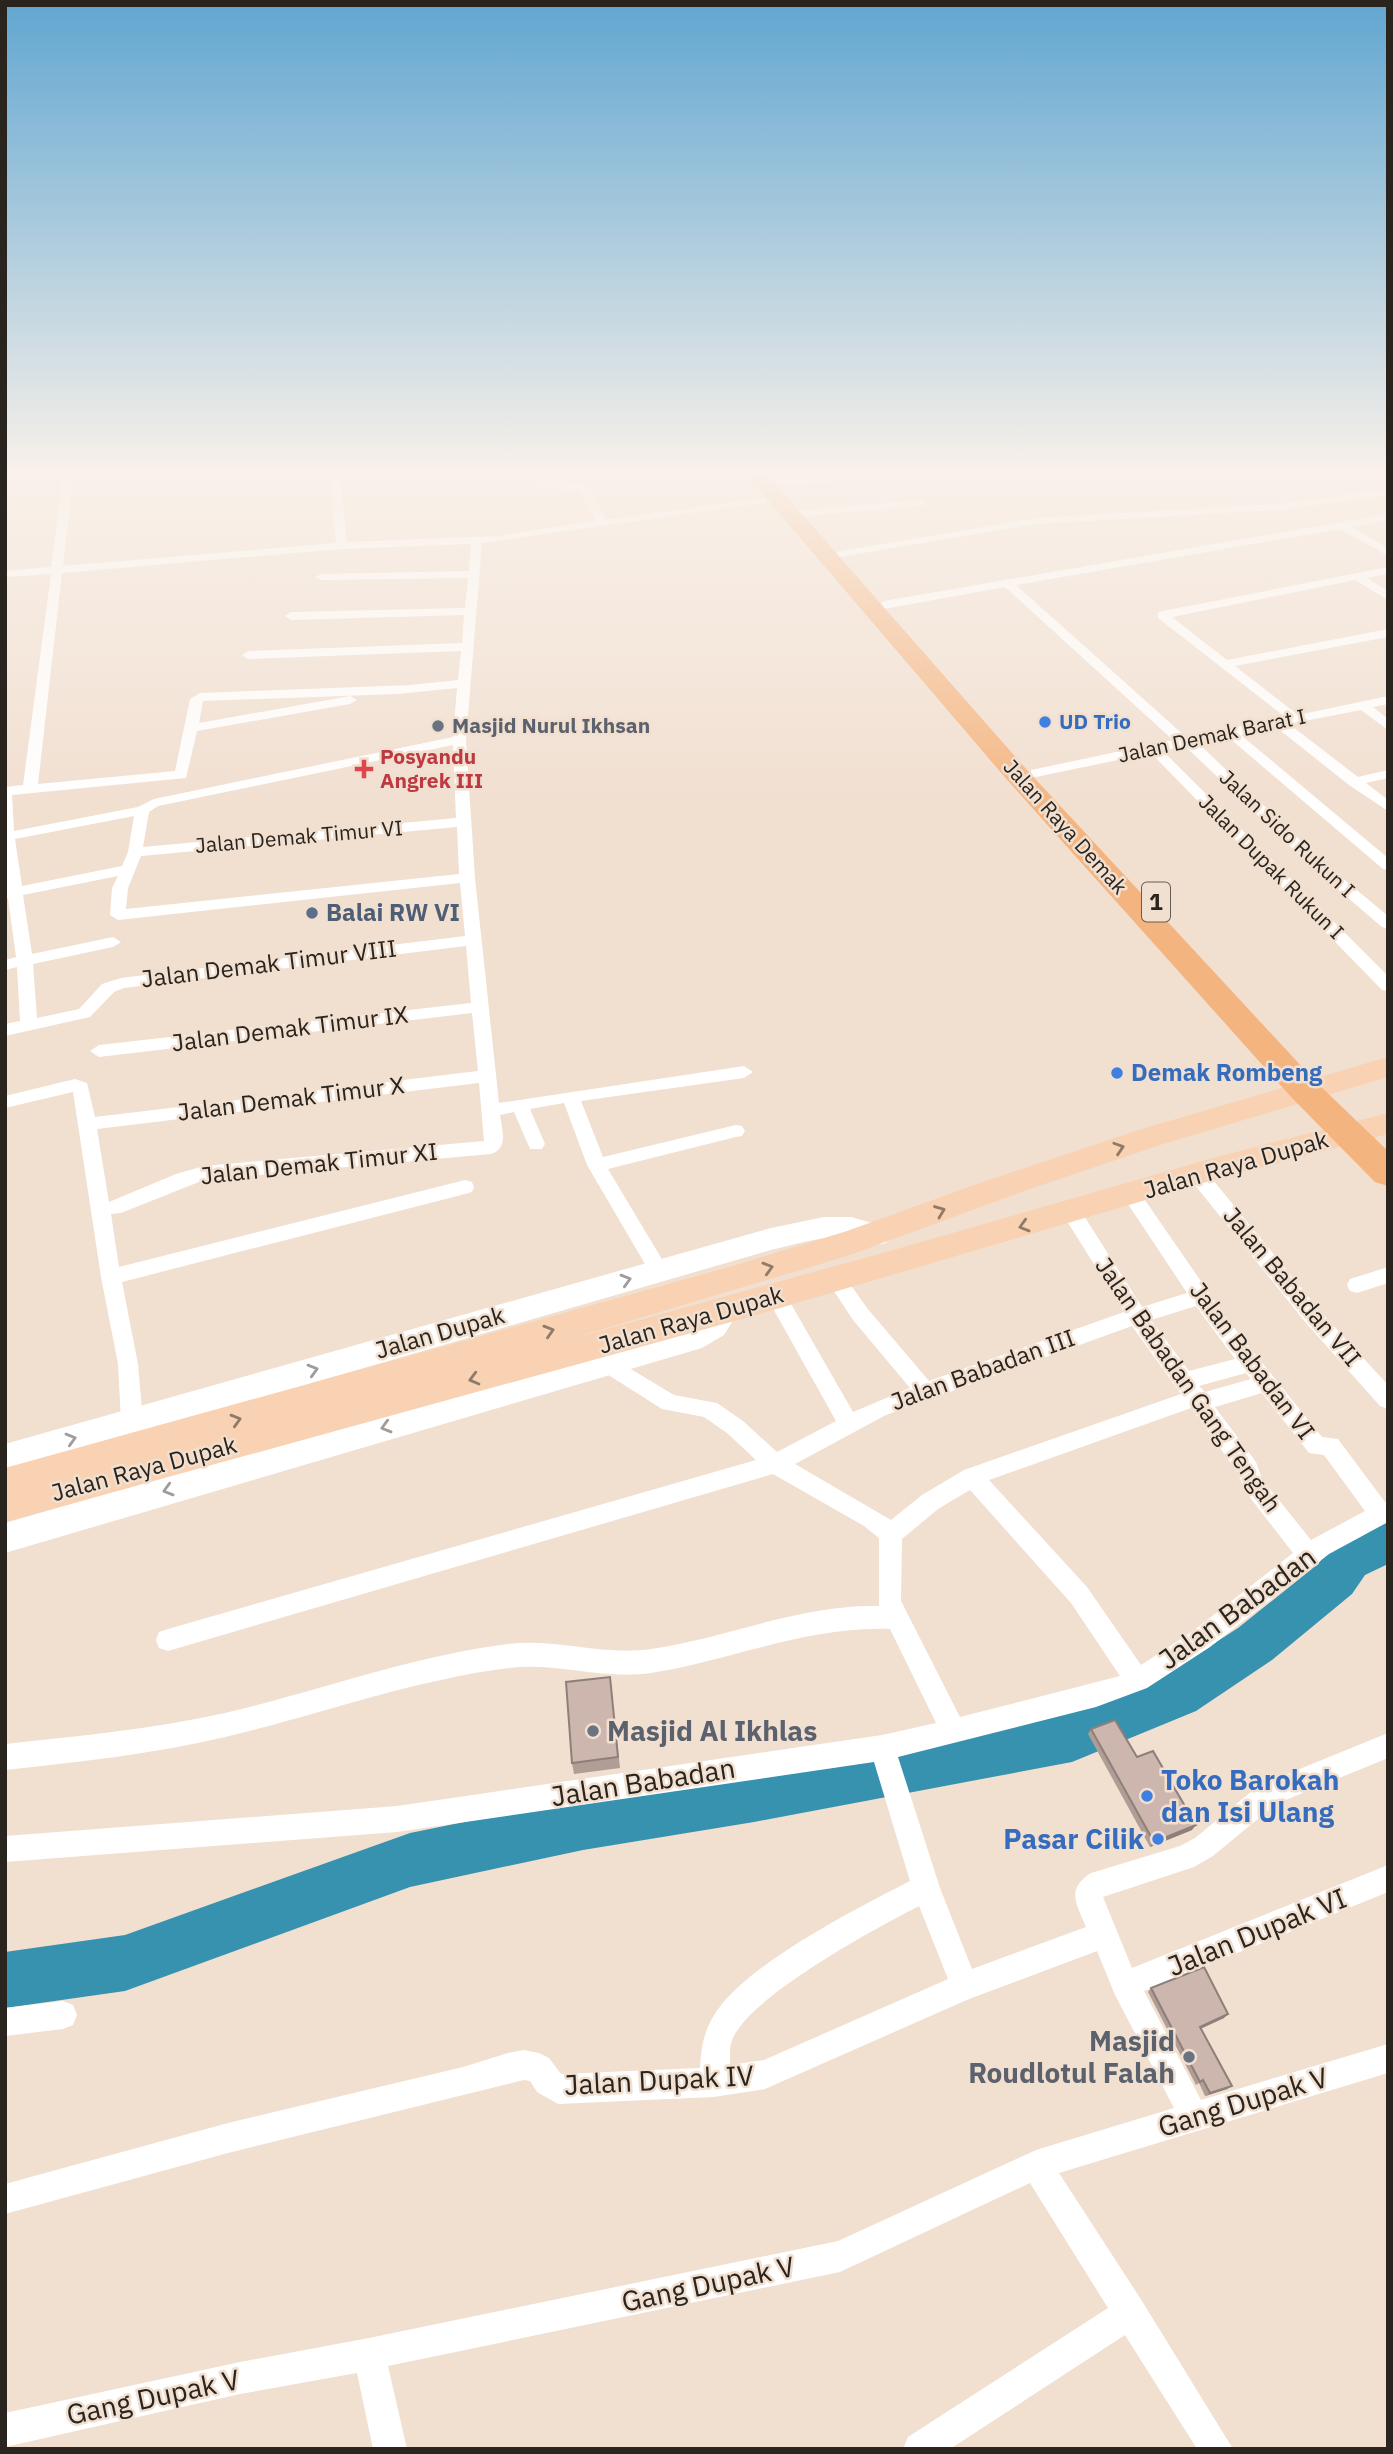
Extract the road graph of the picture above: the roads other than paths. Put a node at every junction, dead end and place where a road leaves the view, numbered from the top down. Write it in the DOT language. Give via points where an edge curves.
graph roads {
  1 [pos="53,586"];
  2 [pos="473,586"];
  3 [pos="861,586"];
  4 [pos="867,586"];
  5 [pos="999,586"];
  6 [pos="1010,586"];
  7 [pos="1309,586"];
  8 [pos="1371,586"];
  9 [pos="1388,597"];
  10 [pos="884,605"];
  11 [pos="470,611"];
  12 [pos="291,616"];
  13 [pos="1388,634"];
  14 [pos="467,647"];
  15 [pos="248,655"];
  16 [pos="1224,664"];
  17 [pos="464,683"];
  18 [pos="407,688"];
  19 [pos="1388,700"];
  20 [pos="1362,704"];
  21 [pos="1295,719"];
  22 [pos="979,721"];
  23 [pos="1279,723"];
  24 [pos="1388,726"];
  25 [pos="193,728"];
  26 [pos="1231,733"];
  27 [pos="459,740"];
  28 [pos="1186,742"];
  29 [pos="1153,748"];
  30 [pos="1036,773"];
  31 [pos="1388,774"];
  32 [pos="157,776"];
  33 [pos="1354,782"];
  34 [pos="30,788"];
  35 [pos="5,791"];
  36 [pos="148,806"];
  37 [pos="1388,807"];
  38 [pos="463,822"];
  39 [pos="6,837"];
  40 [pos="135,852"];
  41 [pos="1388,866"];
  42 [pos="128,869"];
  43 [pos="467,878"];
  44 [pos="10,893"];
  45 [pos="1388,924"];
  46 [pos="473,940"];
  47 [pos="113,942"];
  48 [pos="25,961"];
  49 [pos="5,965"];
  50 [pos="1388,986"];
  51 [pos="481,1007"];
  52 [pos="29,1025"];
  53 [pos="5,1030"];
  54 [pos="99,1051"];
  55 [pos="1388,1067"];
  56 [pos="744,1072"];
  57 [pos="488,1076"];
  58 [pos="1316,1087"];
  59 [pos="569,1096"];
  60 [pos="5,1101"];
  61 [pos="520,1105"];
  62 [pos="492,1110"];
  63 [pos="94,1123"];
  64 [pos="736,1131"];
  65 [pos="1375,1131"];
  66 [pos="536,1144"];
  67 [pos="596,1165"];
  68 [pos="1388,1173"];
  69 [pos="1197,1174"];
  70 [pos="465,1187"];
  71 [pos="1131,1195"];
  72 [pos="114,1208"];
  73 [pos="1072,1213"];
  74 [pos="876,1235"];
  75 [pos="659,1270"];
  76 [pos="1388,1275"];
  77 [pos="111,1277"];
  78 [pos="836,1279"];
  79 [pos="1357,1285"];
  80 [pos="776,1296"];
  81 [pos="1201,1296"];
  82 [pos="724,1311"];
  83 [pos="1136,1315"];
  84 [pos="606,1363"];
  85 [pos="1250,1363"];
  86 [pos="1266,1383"];
  87 [pos="925,1391"];
  88 [pos="1194,1393"];
  89 [pos="1388,1400"];
  90 [pos="132,1422"];
  91 [pos="849,1424"];
  92 [pos="5,1458"];
  93 [pos="775,1464"];
  94 [pos="972,1477"];
  95 [pos="5,1484"];
  96 [pos="5,1506"];
  97 [pos="1384,1513"];
  98 [pos="891,1534"];
  99 [pos="5,1538"];
  100 [pos="1308,1554"];
  101 [pos="895,1618"];
  102 [pos="168,1640"];
  103 [pos="1137,1680"];
  104 [pos="954,1732"];
  105 [pos="1388,1745"];
  106 [pos="882,1750"];
  107 [pos="5,1757"];
  108 [pos="5,1849"];
  109 [pos="1388,1878"];
  110 [pos="926,1888"];
  111 [pos="1103,1935"];
  112 [pos="1125,1985"];
  113 [pos="965,1986"];
  114 [pos="63,2015"];
  115 [pos="5,2022"];
  116 [pos="1388,2058"];
  117 [pos="714,2082"];
  118 [pos="1194,2117"];
  119 [pos="1036,2165"];
  120 [pos="5,2199"];
  121 [pos="1131,2312"];
  122 [pos="369,2354"];
  123 [pos="5,2430"];
  124 [pos="390,2449"];
  125 [pos="920,2449"];
  126 [pos="1216,2449"];
  1 -- 34 [label="street"];
  2 -- 11 [label="street"];
  3 -- 22 [label="highway, Jalan Raya Demak / 1"];
  4 -- 10 [label="highway, Jalan Raya Demak / 1"];
  5 -- 10 [label="street"];
  6 -- 28 [label="street, Jalan Sido Rukun I"];
  7 -- 16 [label="street" via="1162,615"];
  8 -- 9 [label="street"];
  10 -- 22 [label="highway, Jalan Raya Demak / 1"];
  11 -- 12 [label="street"];
  11 -- 14 [label="street"];
  13 -- 16 [label="street"];
  14 -- 15 [label="street"];
  14 -- 17 [label="street"];
  16 -- 21 [label="street"];
  17 -- 18 [label="street"];
  17 -- 27 [label="street"];
  18 -- 25 [label="street"];
  18 -- 25 [label="street" via="199,697"];
  19 -- 20 [label="street, Jalan Demak Barat I"];
  20 -- 21 [label="street, Jalan Demak Barat I"];
  20 -- 24 [label="street"];
  21 -- 23 [label="street, Jalan Demak Barat I"];
  22 -- 30 [label="highway, Jalan Raya Demak / 1"];
  22 -- 58 [label="highway, Jalan Raya Demak / 1"];
  23 -- 26 [label="street, Jalan Demak Barat I"];
  23 -- 33 [label="street"];
  25 -- 32 [label="street" via="180,775"];
  26 -- 28 [label="street, Jalan Demak Barat I"];
  26 -- 41 [label="street"];
  27 -- 36 [label="street"];
  27 -- 38 [label="street"];
  28 -- 29 [label="street, Jalan Demak Barat I"];
  28 -- 45 [label="street, Jalan Sido Rukun I" via="1343,889"];
  29 -- 30 [label="street, Jalan Demak Barat I"];
  29 -- 50 [label="street, Jalan Dupak Rukun I"];
  30 -- 58 [label="highway, Jalan Raya Demak / 1"];
  31 -- 33 [label="street"];
  32 -- 34 [label="street"];
  32 -- 36 [label="street"];
  33 -- 37 [label="street"];
  34 -- 35 [label="street"];
  35 -- 39 [label="street"];
  36 -- 39 [label="street"];
  36 -- 40 [label="street"];
  38 -- 40 [label="street, Jalan Demak Timur VI"];
  38 -- 43 [label="street"];
  39 -- 44 [label="street"];
  40 -- 42 [label="street"];
  42 -- 43 [label="street" via="118,915"];
  42 -- 44 [label="street"];
  43 -- 46 [label="street"];
  44 -- 48 [label="street"];
  46 -- 51 [label="street"];
  46 -- 52 [label="street, Jalan Demak Timur VIII" via="121,983 107,988 78,1016"];
  47 -- 48 [label="street"];
  48 -- 49 [label="street"];
  48 -- 52 [label="street"];
  51 -- 54 [label="street, Jalan Demak Timur IX"];
  51 -- 57 [label="street"];
  52 -- 53 [label="street"];
  55 -- 58 [label="main road, Jalan Raya Dupak"];
  56 -- 59 [label="street"];
  57 -- 62 [label="street"];
  57 -- 63 [label="street, Jalan Demak Timur X"];
  58 -- 65 [label="highway, Jalan Raya Demak / 1"];
  74 -- 58 [label="main road, Jalan Raya Dupak, one-way" via="1009,1184"];
  59 -- 61 [label="street"];
  59 -- 67 [label="street"];
  60 -- 77 [label="street" via="80,1086"];
  61 -- 62 [label="street"];
  61 -- 66 [label="street"];
  62 -- 72 [label="street, Jalan Demak Timur XI" via="491,1147 204,1173"];
  64 -- 67 [label="street"];
  65 -- 68 [label="highway, Jalan Raya Demak / 1"];
  65 -- 69 [label="main road, Jalan Raya Dupak"];
  67 -- 75 [label="street"];
  69 -- 71 [label="main road, Jalan Raya Dupak"];
  69 -- 89 [label="street, Jalan Babadan VII" via="1313,1317"];
  70 -- 77 [label="street"];
  71 -- 73 [label="main road, Jalan Raya Dupak"];
  71 -- 81 [label="street, Jalan Babadan VI"];
  73 -- 78 [label="main road, Jalan Raya Dupak, one-way"];
  73 -- 83 [label="street, Jalan Babadan Gang Tengah"];
  74 -- 75 [label="main road, Jalan Dupak" via="855,1227 819,1230"];
  95 -- 74 [label="main road, Jalan Raya Dupak, one-way" via="459,1358"];
  90 -- 75 [label="main road, Jalan Dupak, one-way"];
  76 -- 79 [label="street"];
  77 -- 90 [label="street" via="128,1364"];
  78 -- 80 [label="main road, Jalan Raya Dupak"];
  78 -- 87 [label="street"];
  80 -- 82 [label="main road, Jalan Raya Dupak"];
  80 -- 91 [label="street"];
  81 -- 83 [label="street, Jalan Babadan III"];
  81 -- 85 [label="street, Jalan Babadan VI"];
  82 -- 84 [label="main road" via="713,1327 697,1336"];
  82 -- 96 [label="main road, Jalan Raya Dupak, one-way"];
  83 -- 87 [label="street, Jalan Babadan III"];
  83 -- 88 [label="street, Jalan Babadan Gang Tengah"];
  84 -- 93 [label="street" via="670,1403 709,1409"];
  84 -- 99 [label="main road, one-way"];
  85 -- 86 [label="street, Jalan Babadan VI"];
  85 -- 88 [label="street"];
  86 -- 88 [label="street"];
  86 -- 97 [label="street, Jalan Babadan VI" via="1317,1446 1330,1446"];
  87 -- 91 [label="street, Jalan Babadan III"];
  88 -- 94 [label="street"];
  88 -- 100 [label="street, Jalan Babadan Gang Tengah" via="1253,1483"];
  92 -- 90 [label="main road, Jalan Dupak, one-way"];
  91 -- 93 [label="street, Jalan Babadan III"];
  93 -- 98 [label="street"];
  93 -- 102 [label="street, Jalan Babadan III"];
  94 -- 98 [label="street" via="930,1502"];
  94 -- 103 [label="street" via="1079,1595"];
  97 -- 100 [label="street, Jalan Babadan"];
  98 -- 101 [label="street" via="889,1602"];
  100 -- 103 [label="street, Jalan Babadan" via="1221,1626"];
  101 -- 104 [label="street"];
  101 -- 107 [label="street" via="837,1619 650,1662 508,1656 365,1687 186,1734"];
  103 -- 104 [label="street, Jalan Babadan"];
  104 -- 106 [label="street, Jalan Babadan"];
  105 -- 111 [label="street" via="1267,1795 1185,1858 1095,1885 1087,1894"];
  106 -- 108 [label="street, Jalan Babadan" via="397,1819"];
  106 -- 110 [label="street"];
  109 -- 112 [label="street, Jalan Dupak VI"];
  110 -- 113 [label="street"];
  110 -- 117 [label="street" via="833,1940 754,1992 719,2033"];
  111 -- 112 [label="street"];
  111 -- 113 [label="street, Jalan Dupak IV"];
  112 -- 118 [label="street"];
  113 -- 117 [label="street, Jalan Dupak IV" via="765,2074"];
  114 -- 115 [label="street"];
  116 -- 118 [label="street, Gang Dupak V"];
  117 -- 120 [label="street, Jalan Dupak IV" via="558,2089 539,2068 524,2065"];
  118 -- 119 [label="street, Gang Dupak V"];
  119 -- 121 [label="street"];
  119 -- 122 [label="street, Gang Dupak V" via="840,2256"];
  121 -- 125 [label="street"];
  121 -- 126 [label="street"];
  122 -- 123 [label="street, Gang Dupak V"];
  122 -- 124 [label="street"];
}
